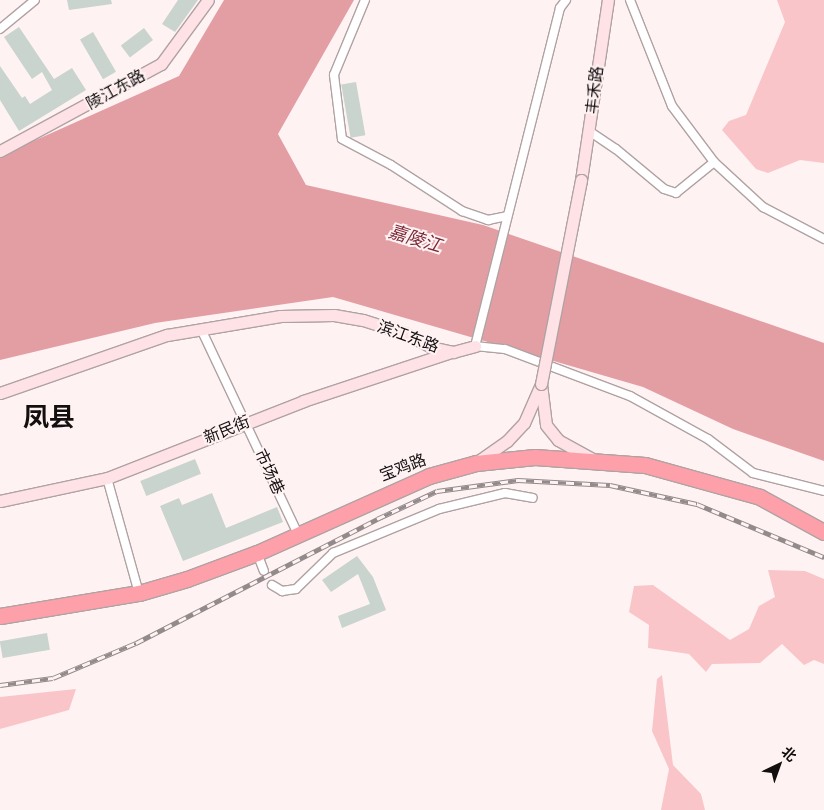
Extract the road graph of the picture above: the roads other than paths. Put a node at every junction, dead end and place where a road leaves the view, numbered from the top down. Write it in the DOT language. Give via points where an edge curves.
graph roads {
  1 [pos="35,0"];
  2 [pos="208,0"];
  3 [pos="365,0"];
  4 [pos="566,0"];
  5 [pos="608,0"];
  6 [pos="630,0"];
  7 [pos="0,29"];
  8 [pos="589,131"];
  9 [pos="0,151"];
  10 [pos="714,162"];
  11 [pos="506,220"];
  12 [pos="824,239"];
  13 [pos="201,329"];
  14 [pos="476,342"];
  15 [pos="453,352"];
  16 [pos="541,384"];
  17 [pos="0,393"];
  18 [pos="246,423"];
  19 [pos="592,459"];
  20 [pos="476,462"];
  21 [pos="107,478"];
  22 [pos="824,492"];
  23 [pos="533,498"];
  24 [pos="0,501"];
  25 [pos="824,532"];
  26 [pos="298,534"];
  27 [pos="257,553"];
  28 [pos="264,570"];
  29 [pos="272,585"];
  30 [pos="139,593"];
  31 [pos="0,616"];
  1 -- 7 [label="street"];
  2 -- 9 [label="street, 陵江东路" via="161,64"];
  3 -- 11 [label="street" via="334,75 342,138 392,165 462,212 488,220"];
  4 -- 11 [label="street" via="560,8"];
  5 -- 8 [label="street, 丰禾路"];
  6 -- 10 [label="street" via="672,106"];
  8 -- 10 [label="street" via="664,189 676,193"];
  8 -- 16 [label="street, 丰禾路, bridge"];
  10 -- 12 [label="street" via="763,207"];
  11 -- 14 [label="street"];
  13 -- 15 [label="street, 滨江东路" via="280,316 334,315 363,320 431,347"];
  13 -- 17 [label="street, 滨江东路" via="166,335"];
  13 -- 18 [label="street, 市场巷"];
  14 -- 15 [label="street, 滨江东路"];
  14 -- 22 [label="street, 滨江东路" via="505,349 630,396 708,439 753,473"];
  15 -- 18 [label="street, 新民街"];
  16 -- 19 [label="street" via="546,424 558,440"];
  16 -- 20 [label="street" via="524,423 507,441"];
  18 -- 21 [label="street, 新民街"];
  18 -- 26 [label="street, 市场巷"];
  19 -- 20 [label="highway, 宝鸡路" via="535,457"];
  19 -- 25 [label="highway, 宝鸡路" via="645,465 760,497"];
  20 -- 26 [label="highway, 宝鸡路" via="429,476"];
  21 -- 24 [label="street, 新民街"];
  21 -- 30 [label="street"];
  23 -- 29 [label="street" via="505,493 439,509 333,553 296,590 282,591"];
  26 -- 27 [label="highway, 宝鸡路"];
  27 -- 28 [label="street"];
  27 -- 30 [label="highway, 宝鸡路"];
  30 -- 31 [label="highway, 宝鸡路"];
}
